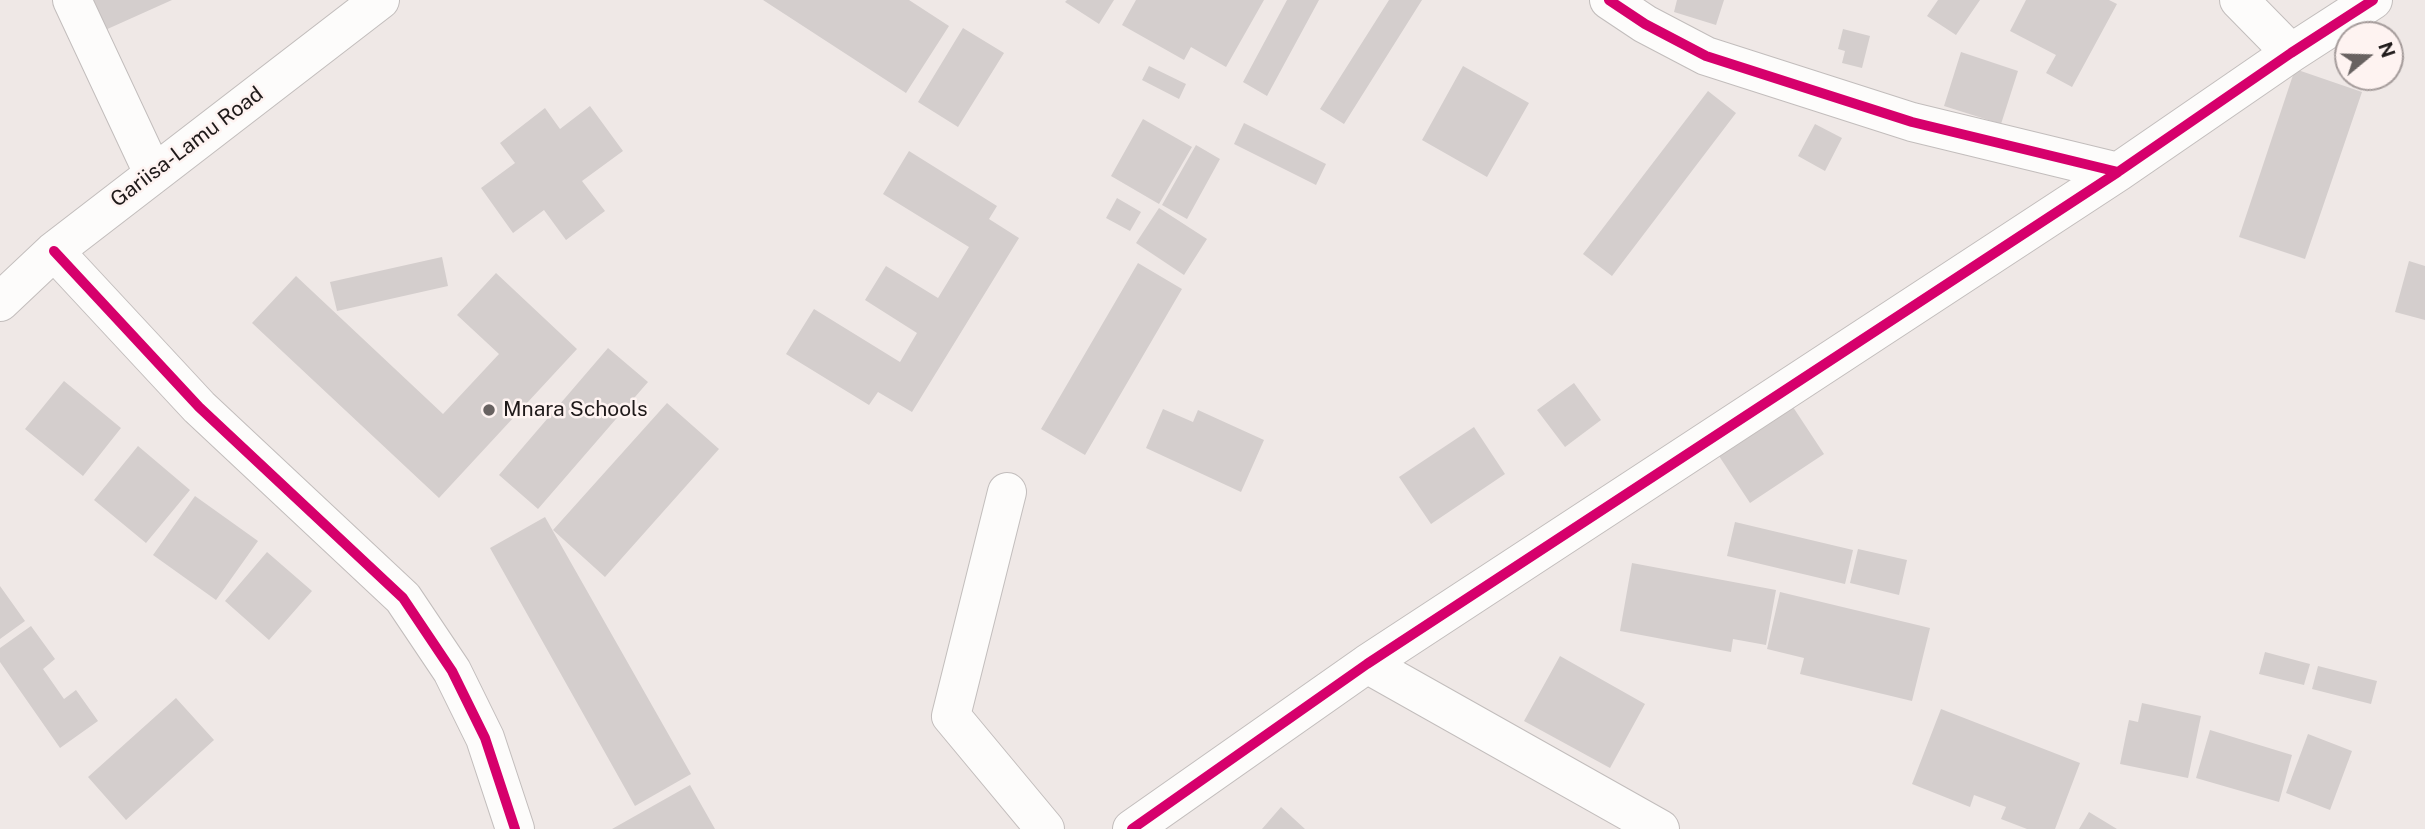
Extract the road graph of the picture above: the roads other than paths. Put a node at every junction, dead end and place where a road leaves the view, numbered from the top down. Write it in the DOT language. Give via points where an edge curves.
graph roads {
  1 [pos="72,0"];
  2 [pos="380,0"];
  3 [pos="1609,0"];
  4 [pos="2239,0"];
  5 [pos="2373,0"];
  6 [pos="2291,53"];
  7 [pos="2118,172"];
  8 [pos="153,173"];
  9 [pos="54,251"];
  10 [pos="0,302"];
  11 [pos="1007,492"];
  12 [pos="1367,664"];
  13 [pos="515,829"];
  14 [pos="1045,829"];
  15 [pos="1132,829"];
  16 [pos="1660,829"];
  1 -- 8 [label="street"];
  2 -- 8 [label="street, Gariisa-Lamu Road"];
  3 -- 7 [label="street" via="1706,56 1912,122"];
  4 -- 6 [label="street"];
  5 -- 6 [label="street"];
  6 -- 7 [label="street"];
  7 -- 12 [label="street"];
  8 -- 9 [label="street, Gariisa-Lamu Road"];
  9 -- 10 [label="street, Gariisa-Lamu Road"];
  9 -- 13 [label="street" via="199,407 403,598 452,671 485,738"];
  11 -- 14 [label="street" via="951,716"];
  12 -- 15 [label="street"];
  12 -- 16 [label="street"];
}
